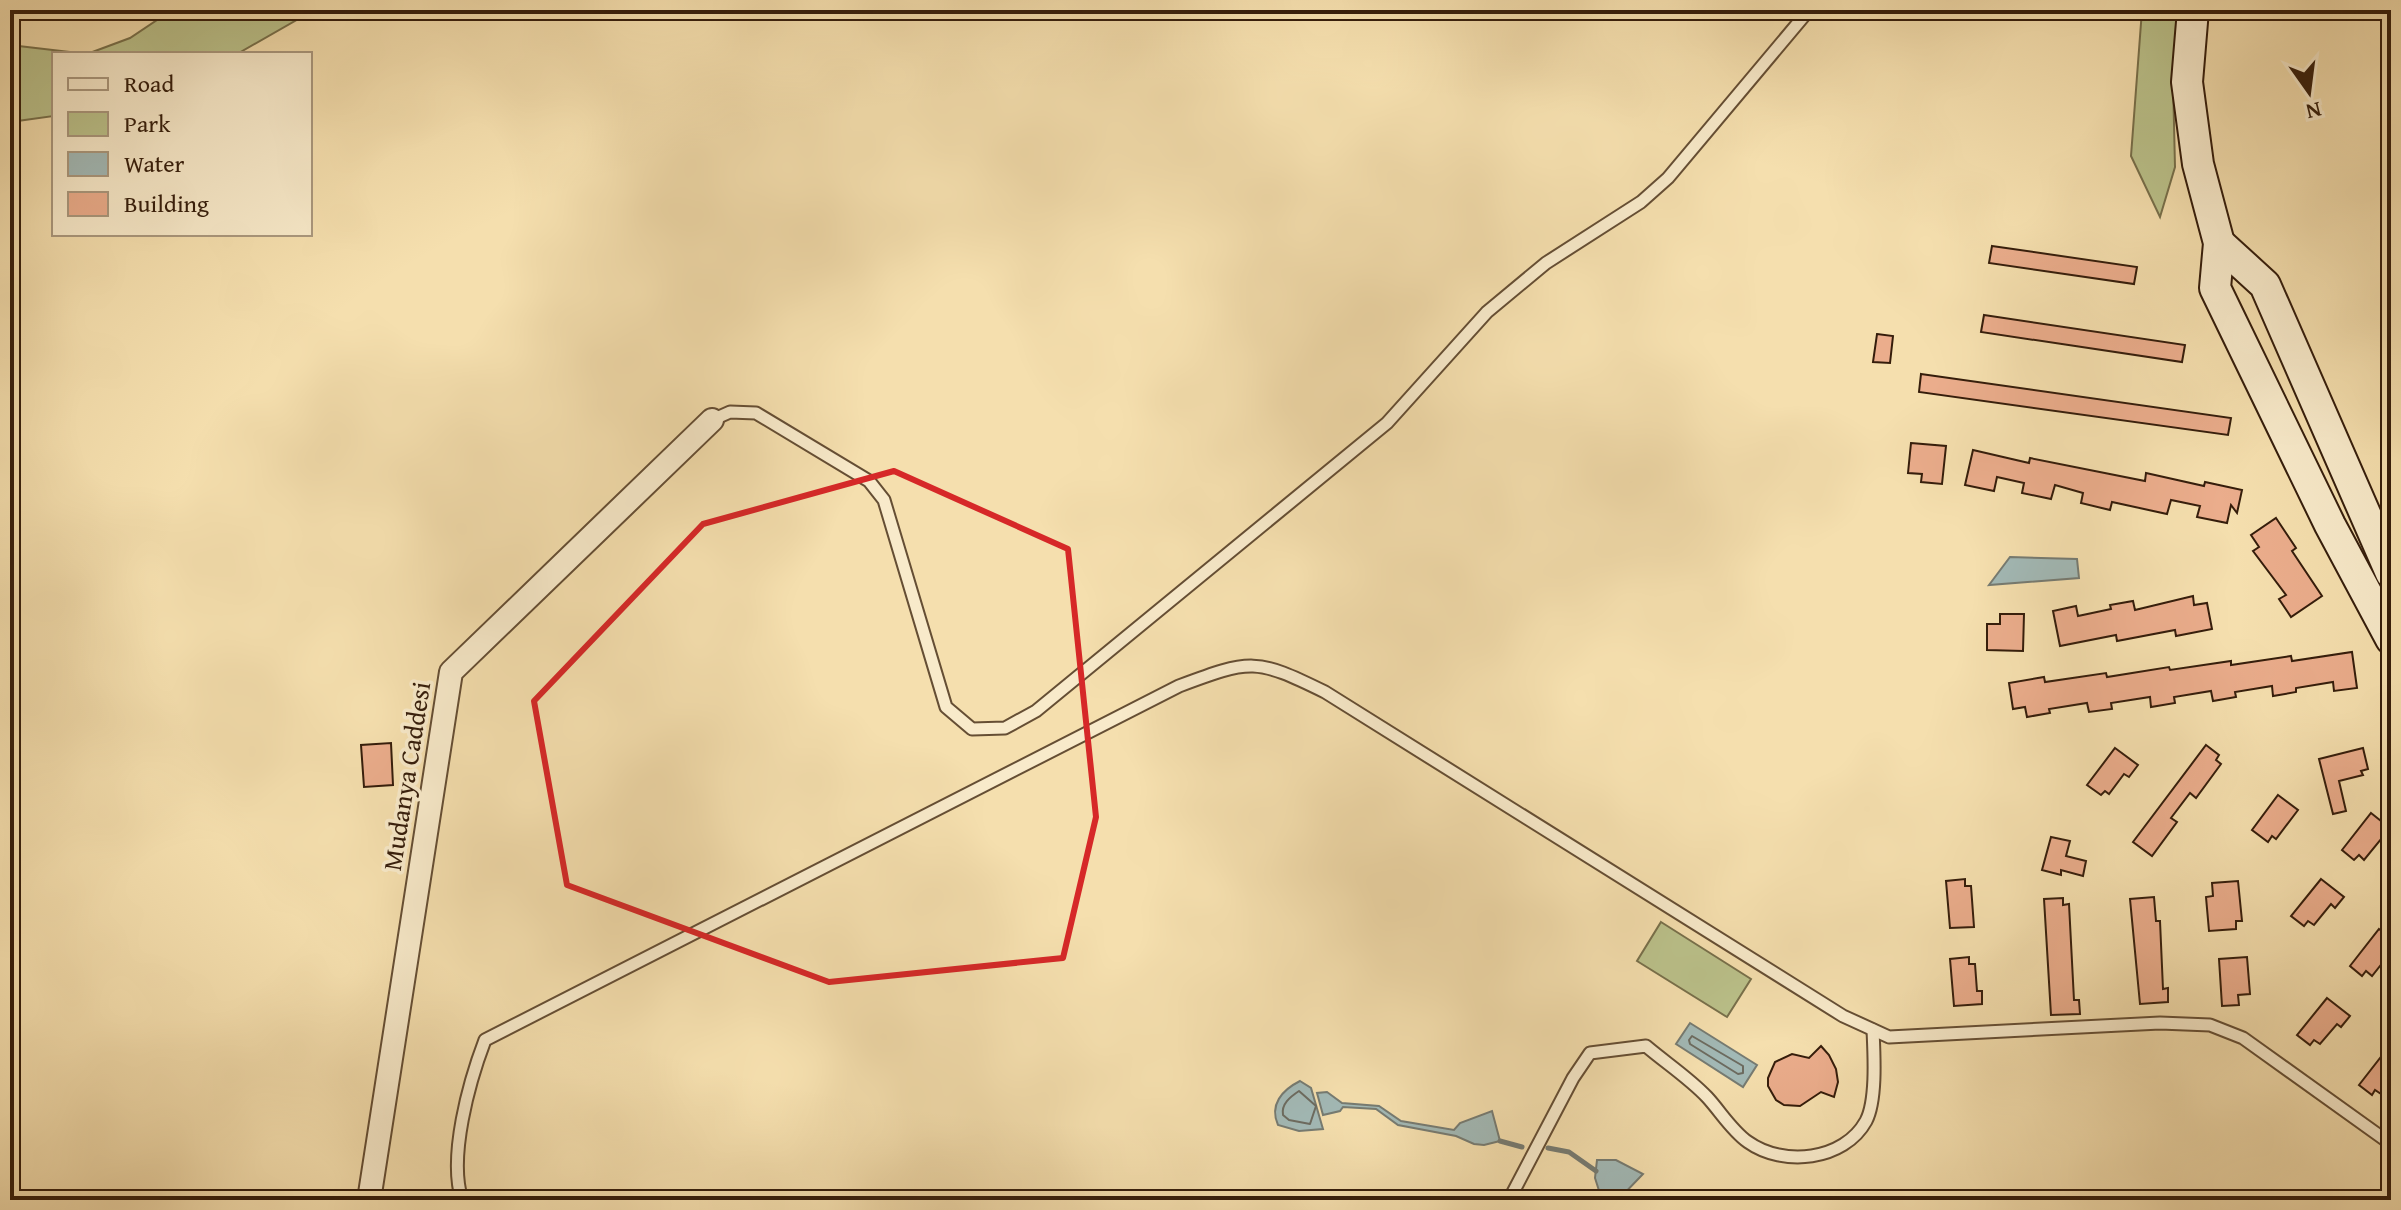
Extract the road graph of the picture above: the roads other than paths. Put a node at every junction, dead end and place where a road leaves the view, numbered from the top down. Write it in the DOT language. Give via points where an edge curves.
graph roads {
  1 [pos="1809,10"];
  2 [pos="2193,10"];
  3 [pos="2219,243"];
  4 [pos="712,420"];
  5 [pos="2391,573"];
  6 [pos="2391,639"];
  7 [pos="1873,1030"];
  8 [pos="2391,1144"];
  9 [pos="369,1200"];
  10 [pos="462,1200"];
  11 [pos="1509,1200"];
  1 -- 4 [label="lane" via="1668,178 1641,202 1546,263 1487,312 1387,423 1036,711 1005,728 972,729 946,707 884,500 869,481 756,413 730,412"];
  2 -- 3 [label="street" via="2187,82 2198,164"];
  3 -- 5 [label="street" via="2265,285"];
  3 -- 6 [label="street" via="2215,288"];
  4 -- 9 [label="street, Mudanya Caddesi" via="451,672"];
  7 -- 8 [label="lane" via="1889,1037 2147,1023 2210,1025 2243,1038"];
  7 -- 10 [label="lane" via="1325,692 1280,670 1232,666 1179,686 485,1040 469,1083 462,1130 456,1176"];
  7 -- 11 [label="lane" via="1875,1076 1867,1120 1845,1145 1817,1155 1781,1158 1747,1142 1705,1094 1646,1046 1590,1053"];
}
